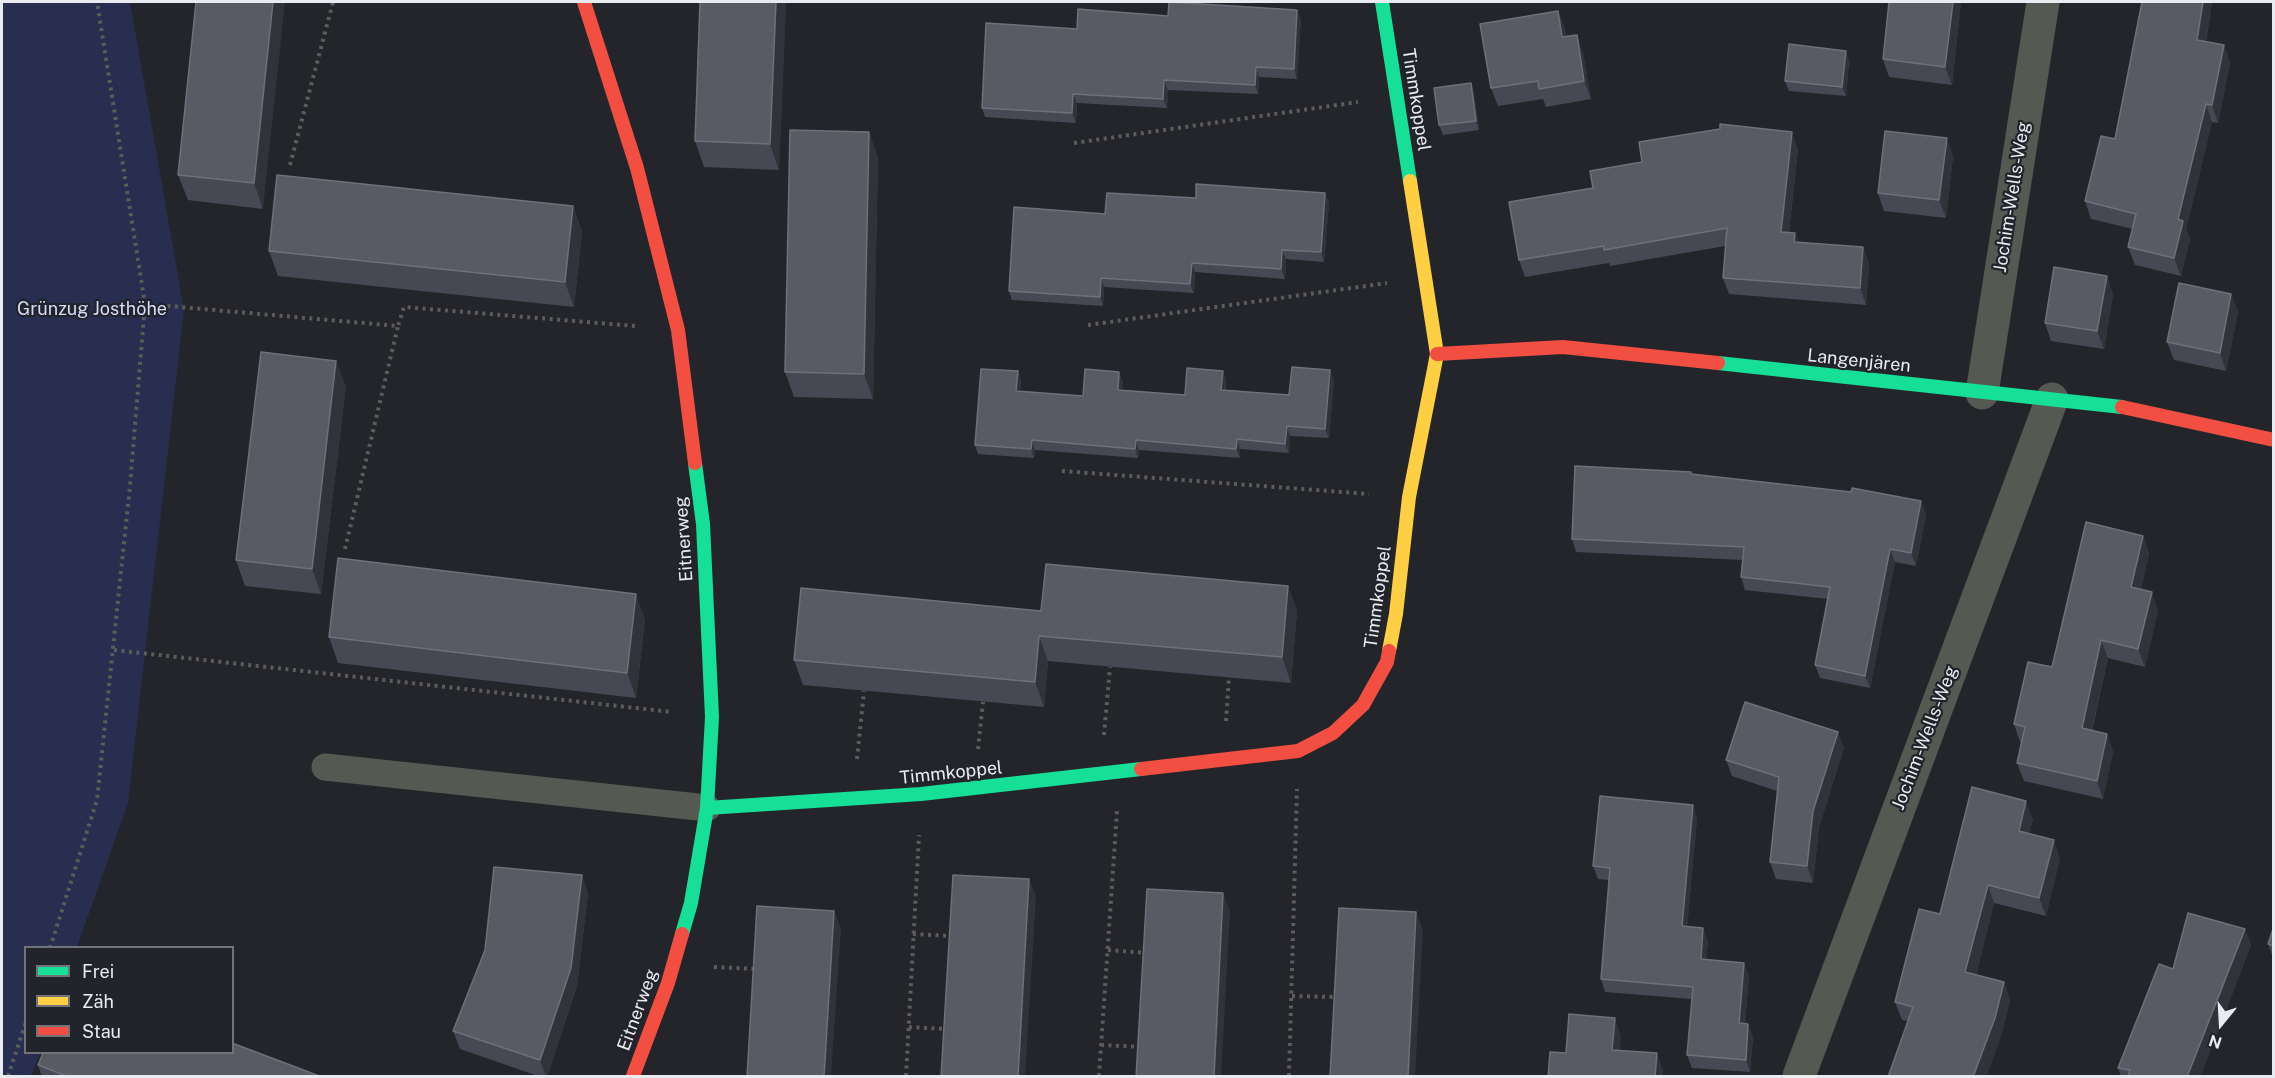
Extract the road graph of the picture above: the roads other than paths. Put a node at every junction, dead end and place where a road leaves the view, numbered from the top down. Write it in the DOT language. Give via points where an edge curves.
graph roads {
  1 [pos="584,2"];
  2 [pos="1382,2"];
  3 [pos="2043,2"];
  4 [pos="1437,354"];
  5 [pos="1982,393"];
  6 [pos="2052,399"];
  7 [pos="2274,440"];
  8 [pos="325,767"];
  9 [pos="707,808"];
  10 [pos="633,1077"];
  11 [pos="1798,1077"];
  1 -- 9 [label="street, Eitnerweg" via="637,168 678,330 703,524 712,717"];
  2 -- 4 [label="street, Timmkoppel"];
  3 -- 5 [label="street, Jochim-Wells-Weg"];
  4 -- 5 [label="street, Langenjären" via="1563,348"];
  4 -- 9 [label="street, Timmkoppel" via="1409,497 1387,662 1363,705 1333,733 1298,751 1119,773 921,795"];
  5 -- 6 [label="street, Langenjären"];
  6 -- 7 [label="street, Langenjären" via="2111,405"];
  6 -- 11 [label="street, Jochim-Wells-Weg"];
  8 -- 9 [label="lane"];
  9 -- 10 [label="street, Eitnerweg" via="688,913 668,983"];
}
